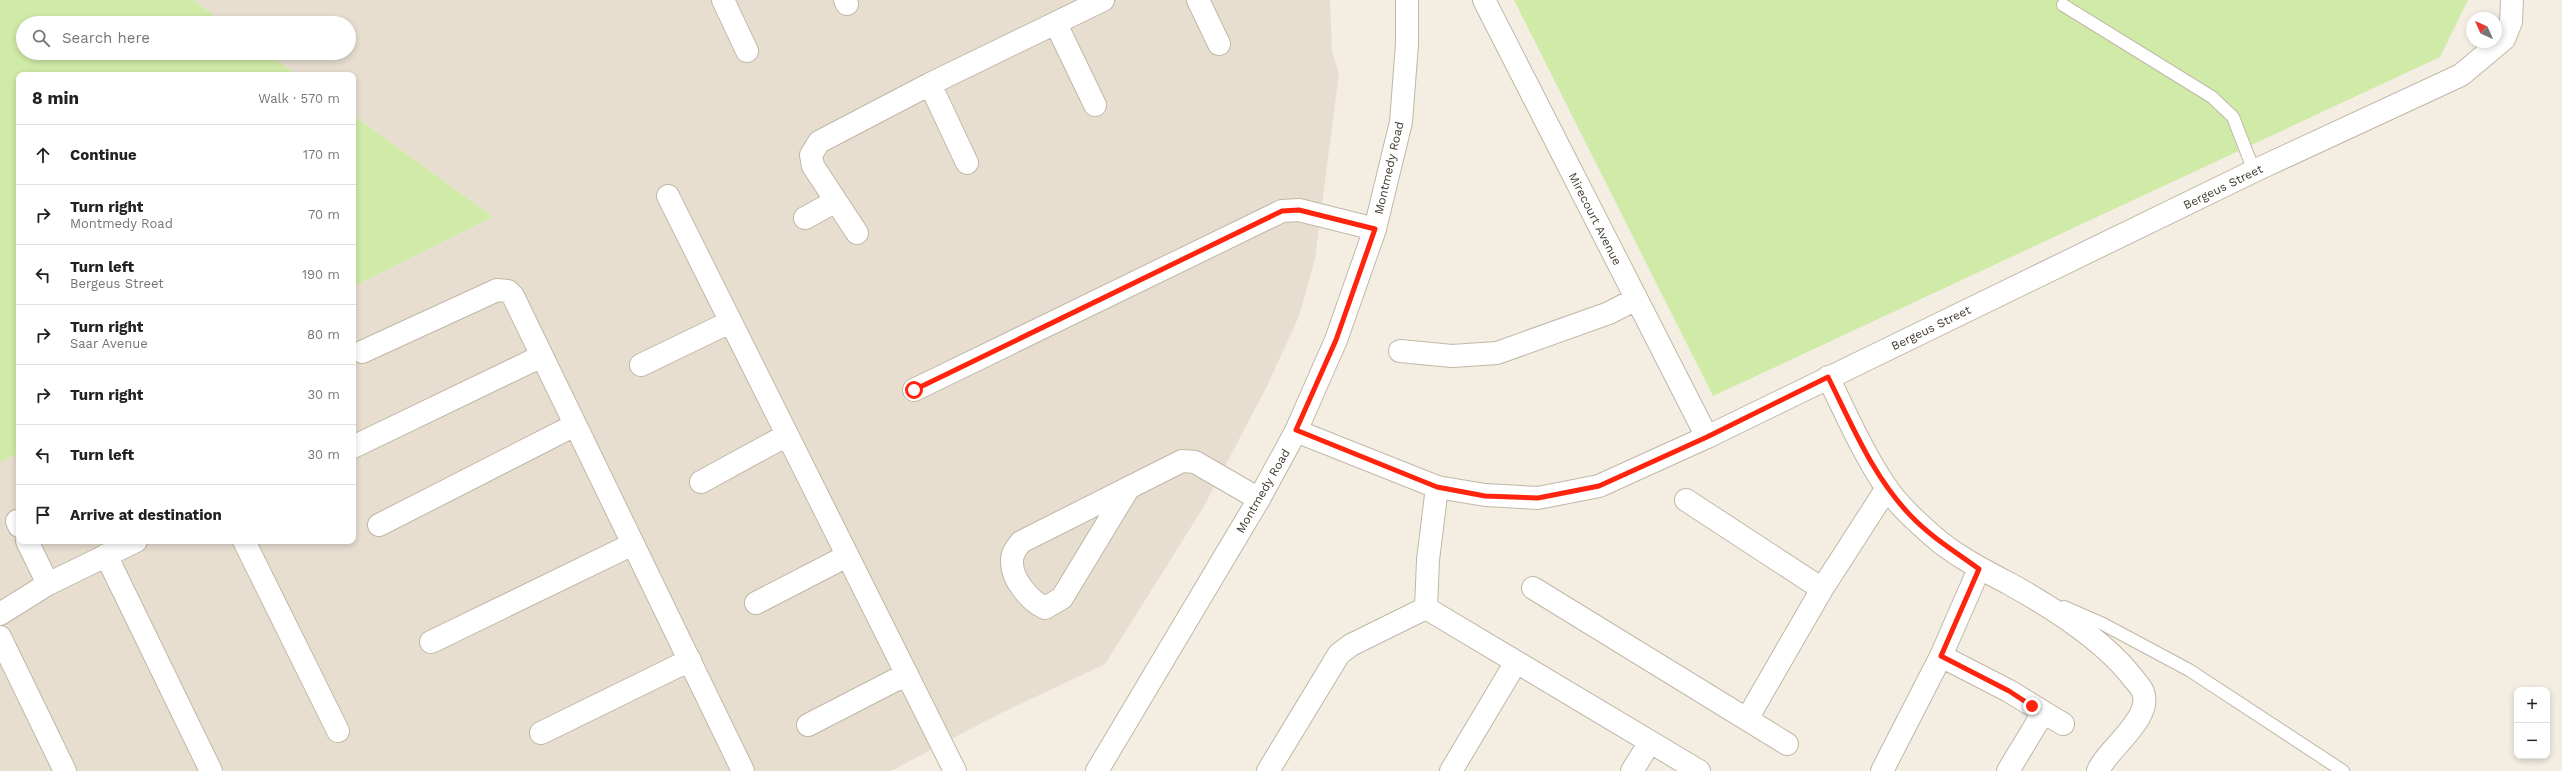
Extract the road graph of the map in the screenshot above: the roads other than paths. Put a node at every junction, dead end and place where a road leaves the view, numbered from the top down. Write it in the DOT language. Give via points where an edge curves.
graph roads {
  1 [pos="723,0"];
  2 [pos="1104,0"];
  3 [pos="1198,0"];
  4 [pos="1407,0"];
  5 [pos="1484,0"];
  6 [pos="2512,0"];
  7 [pos="2062,5"];
  8 [pos="1056,24"];
  9 [pos="1219,44"];
  10 [pos="747,51"];
  11 [pos="930,84"];
  12 [pos="1095,105"];
  13 [pos="967,163"];
  14 [pos="2254,171"];
  15 [pos="668,196"];
  16 [pos="836,201"];
  17 [pos="805,218"];
  18 [pos="1375,229"];
  19 [pos="857,232"];
  20 [pos="1636,299"];
  21 [pos="730,322"];
  22 [pos="1400,351"];
  23 [pos="362,352"];
  24 [pos="537,359"];
  25 [pos="641,365"];
  26 [pos="1828,377"];
  27 [pos="914,390"];
  28 [pos="570,428"];
  29 [pos="1296,430"];
  30 [pos="787,435"];
  31 [pos="1707,437"];
  32 [pos="356,447"];
  33 [pos="701,482"];
  34 [pos="1437,487"];
  35 [pos="1887,488"];
  36 [pos="1128,489"];
  37 [pos="1259,499"];
  38 [pos="1686,500"];
  39 [pos="379,524"];
  40 [pos="28,544"];
  41 [pos="130,544"];
  42 [pos="245,544"];
  43 [pos="628,546"];
  44 [pos="106,556"];
  45 [pos="847,556"];
  46 [pos="1979,569"];
  47 [pos="48,584"];
  48 [pos="2009,584"];
  49 [pos="1533,588"];
  50 [pos="1822,589"];
  51 [pos="756,603"];
  52 [pos="1426,608"];
  53 [pos="0,614"];
  54 [pos="0,637"];
  55 [pos="431,642"];
  56 [pos="1941,656"];
  57 [pos="685,662"];
  58 [pos="1516,662"];
  59 [pos="907,674"];
  60 [pos="2043,713"];
  61 [pos="1747,719"];
  62 [pos="2063,724"];
  63 [pos="808,725"];
  64 [pos="338,731"];
  65 [pos="541,733"];
  66 [pos="1650,742"];
  67 [pos="1787,744"];
  68 [pos="65,771"];
  69 [pos="211,771"];
  70 [pos="728,771"];
  71 [pos="743,771"];
  72 [pos="955,771"];
  73 [pos="1097,771"];
  74 [pos="1268,771"];
  75 [pos="1451,771"];
  76 [pos="1632,771"];
  77 [pos="1699,771"];
  78 [pos="1882,771"];
  79 [pos="2008,771"];
  80 [pos="2098,771"];
  81 [pos="2343,771"];
  1 -- 10 [label="street"];
  2 -- 8 [label="street"];
  3 -- 9 [label="street"];
  4 -- 18 [label="street, Montmedy Road" via="1407,44 1401,122"];
  5 -- 20 [label="street, Mirecourt Avenue"];
  6 -- 14 [label="street, Bergeus Street" via="2511,22 2504,38 2461,75"];
  7 -- 14 [label="lane" via="2212,97 2233,117"];
  8 -- 11 [label="street"];
  8 -- 12 [label="street"];
  11 -- 13 [label="street"];
  11 -- 16 [label="street" via="827,137 814,148 811,155 813,166"];
  14 -- 26 [label="street, Bergeus Street"];
  15 -- 21 [label="street"];
  16 -- 17 [label="street"];
  16 -- 19 [label="street"];
  18 -- 27 [label="street" via="1299,210 1282,211"];
  18 -- 29 [label="street, Montmedy Road" via="1336,340"];
  20 -- 22 [label="street" via="1609,312 1497,352 1452,356"];
  20 -- 31 [label="street, Mirecourt Avenue"];
  21 -- 25 [label="street"];
  21 -- 30 [label="street"];
  23 -- 24 [label="street" via="497,290"];
  24 -- 28 [label="street"];
  24 -- 32 [label="street"];
  26 -- 31 [label="street, Bergeus Street"];
  26 -- 35 [label="street"];
  28 -- 39 [label="street"];
  28 -- 43 [label="street"];
  29 -- 34 [label="street, Bergeus Street"];
  29 -- 37 [label="street, Montmedy Road"];
  30 -- 33 [label="street"];
  30 -- 45 [label="street"];
  31 -- 34 [label="street, Bergeus Street" via="1599,486 1538,498 1485,496"];
  34 -- 52 [label="street" via="1428,560"];
  35 -- 46 [label="street" via="1911,516"];
  35 -- 50 [label="street"];
  36 -- 36 [label="street" via="1021,542 1014,551 1012,562 1026,594 1036,604 1045,608 1062,598"];
  36 -- 37 [label="street" via="1182,461 1195,462"];
  37 -- 73 [label="street, Montmedy Road"];
  38 -- 50 [label="street"];
  40 -- 47 [label="street"];
  41 -- 44 [label="street"];
  42 -- 64 [label="street"];
  43 -- 55 [label="street"];
  43 -- 57 [label="street"];
  44 -- 47 [label="street"];
  44 -- 69 [label="street"];
  45 -- 51 [label="street"];
  45 -- 59 [label="street"];
  46 -- 48 [label="street"];
  46 -- 56 [label="street"];
  47 -- 53 [label="street"];
  48 -- 80 [label="street" via="2078,628 2121,664 2143,692 2141,711 2129,732"];
  48 -- 81 [label="lane" via="2104,624 2189,670"];
  49 -- 61 [label="street"];
  50 -- 61 [label="street"];
  52 -- 58 [label="street"];
  52 -- 74 [label="street" via="1351,645 1339,654"];
  54 -- 68 [label="street"];
  56 -- 60 [label="street" via="2009,691"];
  56 -- 78 [label="street"];
  57 -- 65 [label="street"];
  57 -- 70 [label="street"];
  57 -- 71 [label="street"];
  58 -- 66 [label="street"];
  58 -- 75 [label="street"];
  59 -- 63 [label="street"];
  59 -- 72 [label="street"];
  60 -- 62 [label="street"];
  60 -- 79 [label="street"];
  61 -- 67 [label="street"];
  66 -- 76 [label="street"];
  66 -- 77 [label="street"];
}
